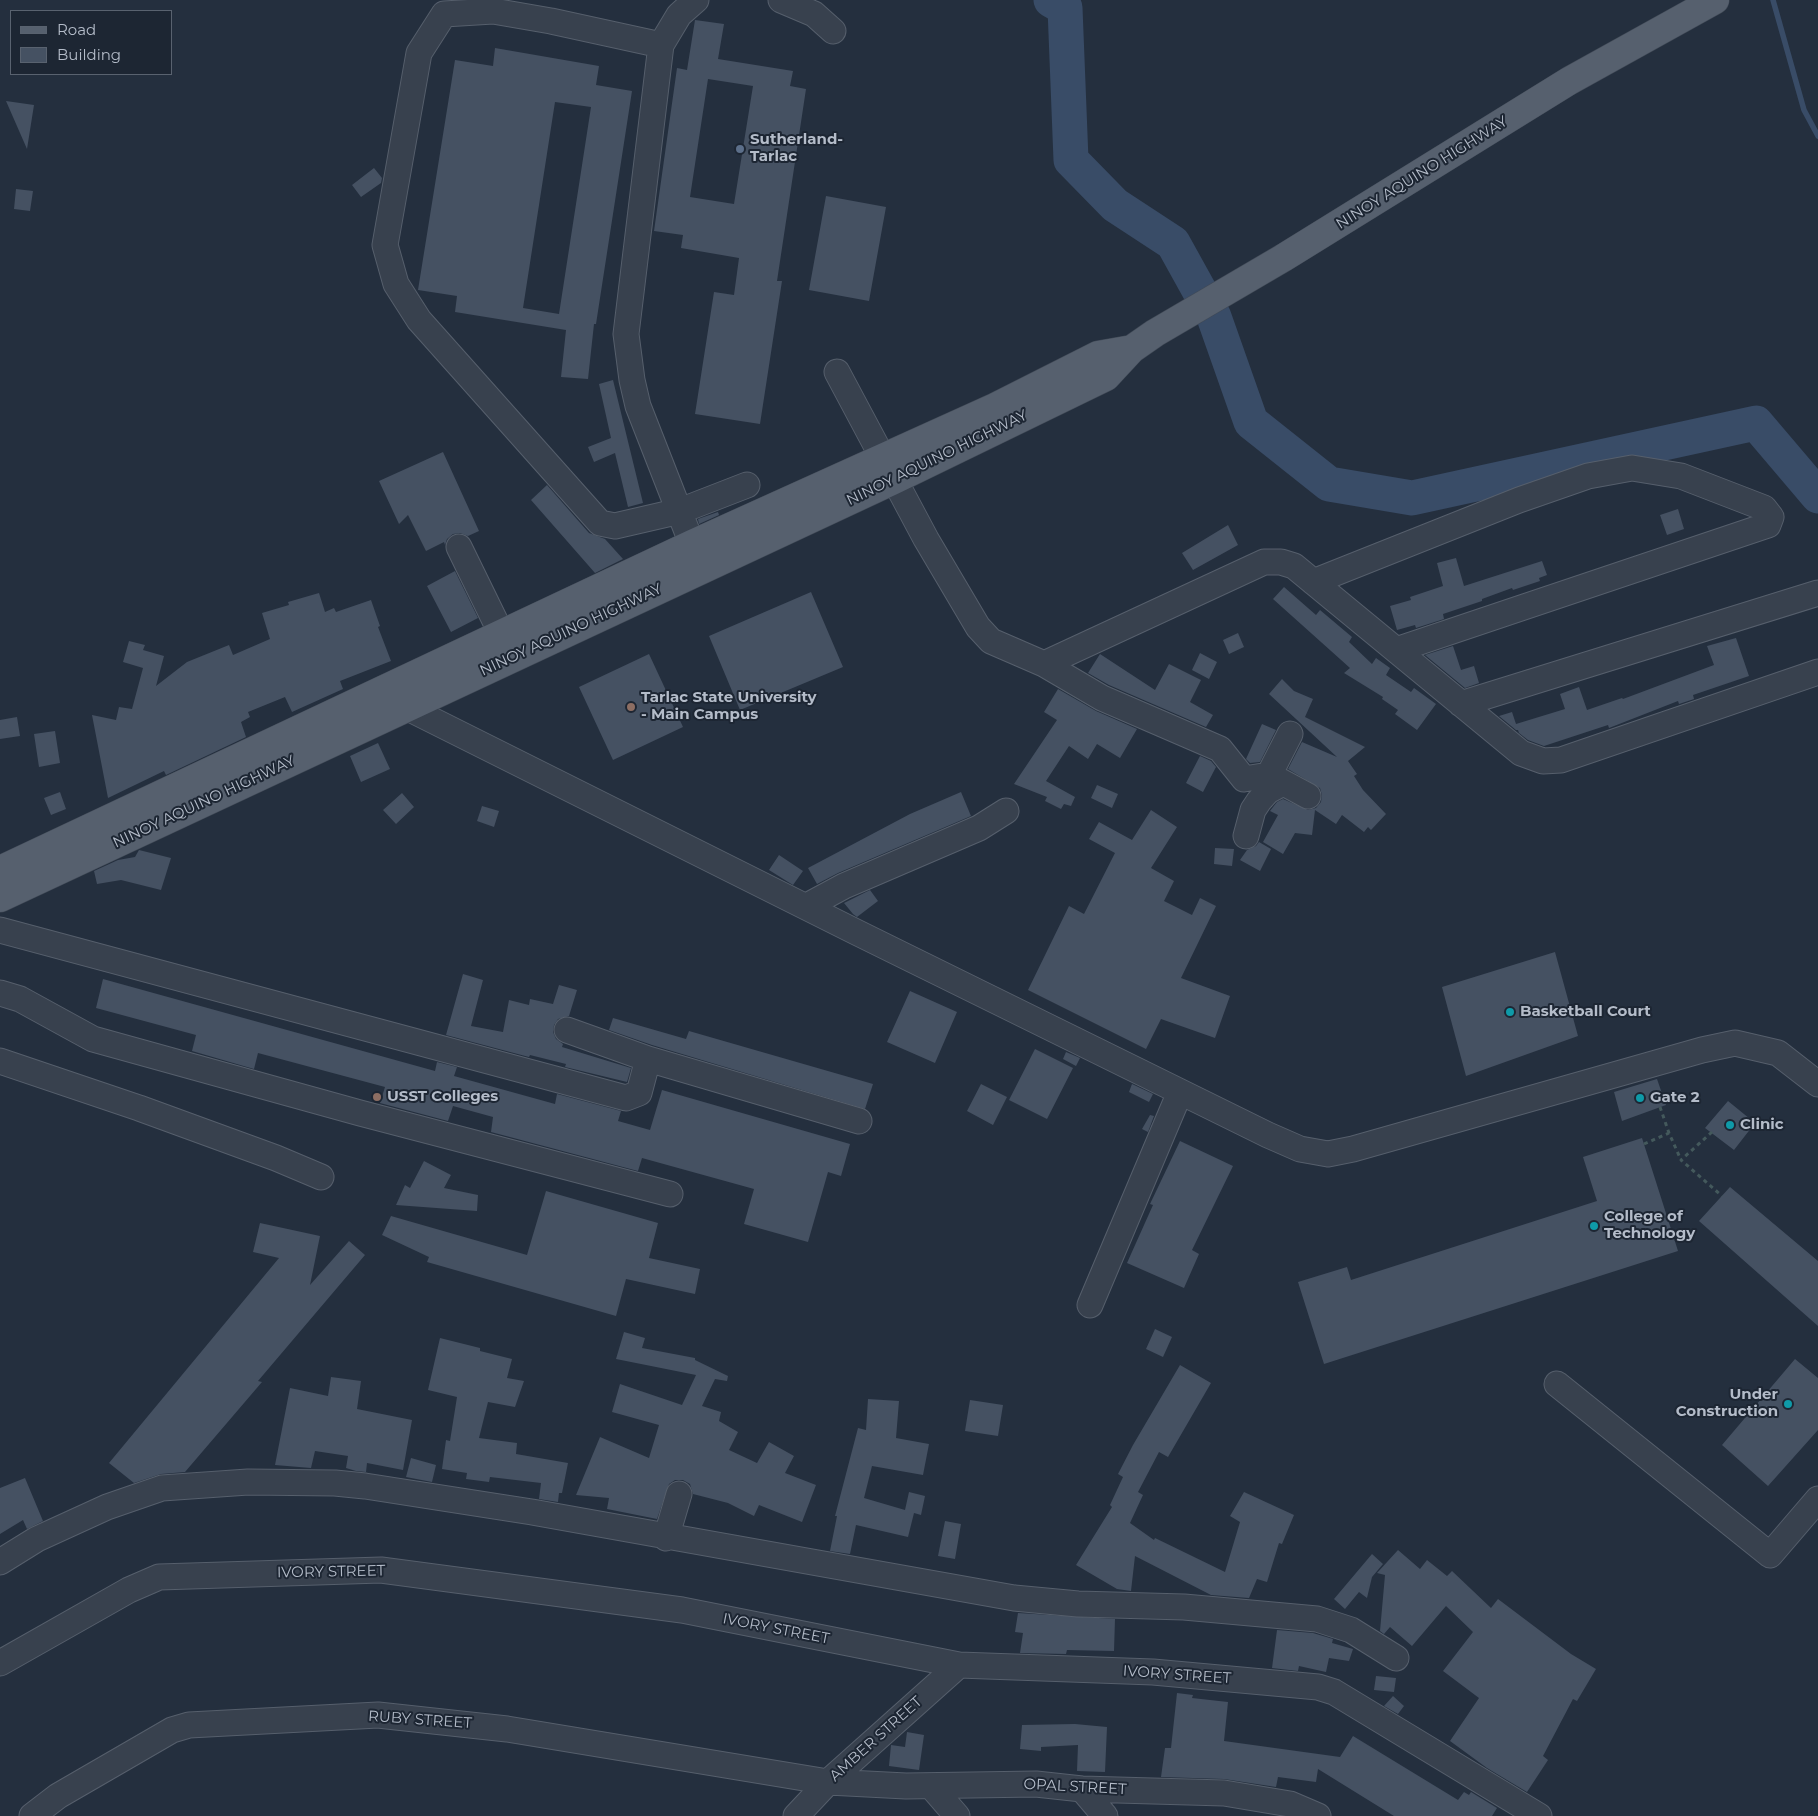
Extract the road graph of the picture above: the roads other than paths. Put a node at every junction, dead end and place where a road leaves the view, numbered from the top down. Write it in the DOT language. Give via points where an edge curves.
graph roads {
  1 [pos="696,0"];
  2 [pos="781,0"];
  3 [pos="1715,0"];
  4 [pos="833,32"];
  5 [pos="662,45"];
  6 [pos="837,372"];
  7 [pos="887,469"];
  8 [pos="747,485"];
  9 [pos="680,511"];
  10 [pos="692,544"];
  11 [pos="459,547"];
  12 [pos="1313,582"];
  13 [pos="1818,593"];
  14 [pos="491,638"];
  15 [pos="1396,650"];
  16 [pos="1044,664"];
  17 [pos="493,667"];
  18 [pos="1818,672"];
  19 [pos="1461,704"];
  20 [pos="406,707"];
  21 [pos="365,712"];
  22 [pos="1290,734"];
  23 [pos="1276,779"];
  24 [pos="1308,796"];
  25 [pos="1006,811"];
  26 [pos="1246,836"];
  27 [pos="0,870"];
  28 [pos="0,898"];
  29 [pos="807,906"];
  30 [pos="0,930"];
  31 [pos="0,993"];
  32 [pos="566,1030"];
  33 [pos="648,1059"];
  34 [pos="0,1061"];
  35 [pos="1818,1084"];
  36 [pos="1180,1092"];
  37 [pos="859,1121"];
  38 [pos="321,1177"];
  39 [pos="670,1194"];
  40 [pos="1090,1305"];
  41 [pos="1558,1384"];
  42 [pos="679,1494"];
  43 [pos="1818,1499"];
  44 [pos="666,1538"];
  45 [pos="0,1562"];
  46 [pos="1396,1658"];
  47 [pos="0,1662"];
  48 [pos="959,1665"];
  49 [pos="828,1782"];
  50 [pos="931,1786"];
  51 [pos="1082,1789"];
  52 [pos="800,1815"];
  53 [pos="32,1816"];
  54 [pos="957,1816"];
  55 [pos="1105,1816"];
  56 [pos="1318,1816"];
  57 [pos="1539,1816"];
  1 -- 5 [label="street" via="679,15"];
  2 -- 4 [label="street" via="814,14"];
  3 -- 7 [label="main road, NINOY AQUINO HIGHWAY" via="1570,81 1132,349 1098,355"];
  5 -- 9 [label="street" via="626,334 638,406"];
  5 -- 9 [label="street" via="493,11 444,14 419,53 385,245 396,284 419,320 600,523 615,526"];
  6 -- 7 [label="street"];
  7 -- 10 [label="main road, NINOY AQUINO HIGHWAY"];
  7 -- 16 [label="street" via="978,627 990,641"];
  7 -- 17 [label="main road, NINOY AQUINO HIGHWAY"];
  8 -- 9 [label="street"];
  9 -- 10 [label="street"];
  10 -- 14 [label="main road, NINOY AQUINO HIGHWAY"];
  11 -- 14 [label="street"];
  12 -- 15 [label="street"];
  12 -- 15 [label="street" via="1519,500 1588,476 1632,468 1680,476 1764,508 1771,517 1768,525"];
  12 -- 16 [label="street" via="1294,566 1264,562"];
  13 -- 19 [label="street"];
  14 -- 17 [label="main road"];
  14 -- 21 [label="main road, NINOY AQUINO HIGHWAY"];
  15 -- 19 [label="street"];
  16 -- 23 [label="street" via="1102,698 1220,749 1244,779"];
  17 -- 20 [label="main road, NINOY AQUINO HIGHWAY"];
  18 -- 19 [label="street" via="1561,760 1543,762 1521,753"];
  20 -- 21 [label="main road, NINOY AQUINO HIGHWAY"];
  20 -- 29 [label="street"];
  21 -- 27 [label="main road, NINOY AQUINO HIGHWAY"];
  21 -- 28 [label="main road, NINOY AQUINO HIGHWAY"];
  22 -- 23 [label="street"];
  23 -- 24 [label="street"];
  23 -- 26 [label="street" via="1258,800"];
  25 -- 29 [label="street" via="979,828 852,882"];
  29 -- 36 [label="street"];
  30 -- 33 [label="street" via="626,1098 639,1093"];
  31 -- 39 [label="street" via="20,999 93,1040"];
  32 -- 33 [label="street"];
  33 -- 37 [label="street"];
  34 -- 38 [label="street" via="139,1108"];
  35 -- 36 [label="street" via="1778,1053 1736,1043 1328,1154 1300,1149"];
  36 -- 40 [label="street"];
  41 -- 43 [label="street" via="1770,1555"];
  42 -- 44 [label="street"];
  44 -- 45 [label="street" via="532,1512 365,1486 239,1483 162,1488 140,1495 37,1539"];
  44 -- 46 [label="street" via="1022,1599 1184,1607 1317,1619 1351,1630"];
  47 -- 48 [label="street, IVORY STREET" via="129,1590 160,1577 361,1569 682,1610"];
  48 -- 49 [label="street, AMBER STREET"];
  48 -- 57 [label="street, IVORY STREET" via="1152,1672 1318,1687 1334,1692"];
  49 -- 50 [label="street, OPAL STREET"];
  49 -- 52 [label="street, AMBER STREET"];
  49 -- 53 [label="street, RUBY STREET" via="482,1725 378,1715 327,1716 206,1722 172,1730 58,1796"];
  50 -- 51 [label="street, OPAL STREET" via="1036,1784"];
  50 -- 54 [label="street"];
  51 -- 55 [label="street"];
  51 -- 56 [label="street, OPAL STREET" via="1224,1793 1290,1804"];
}
